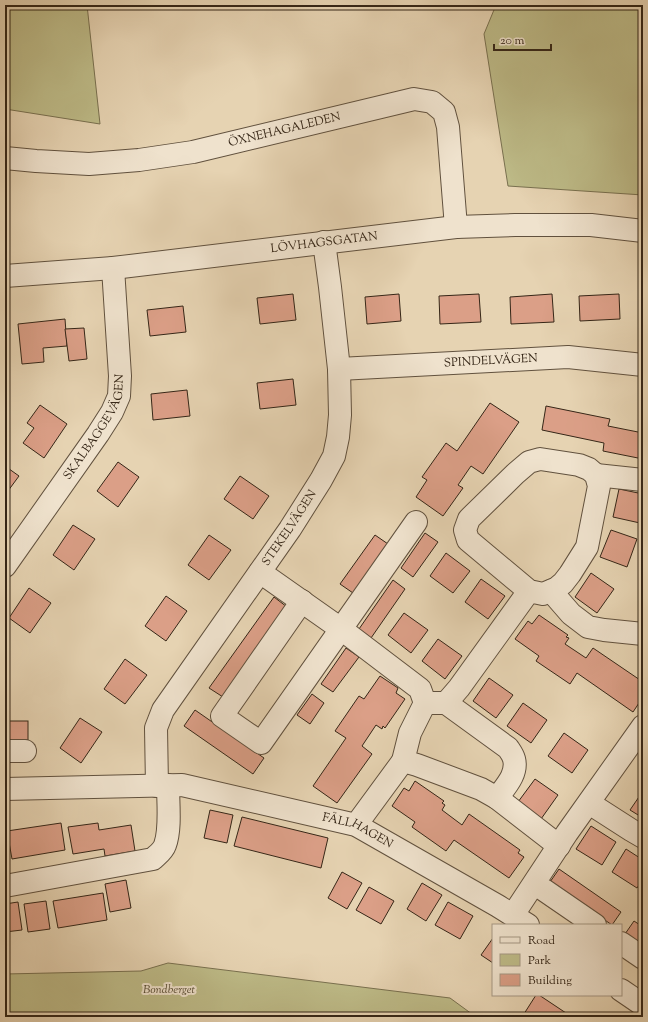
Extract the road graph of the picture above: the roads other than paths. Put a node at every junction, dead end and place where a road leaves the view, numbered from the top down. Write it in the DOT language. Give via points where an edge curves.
graph roads {
  1 [pos="5,158"];
  2 [pos="456,227"];
  3 [pos="643,231"];
  4 [pos="324,242"];
  5 [pos="113,268"];
  6 [pos="5,276"];
  7 [pos="643,365"];
  8 [pos="339,369"];
  9 [pos="596,475"];
  10 [pos="643,480"];
  11 [pos="416,522"];
  12 [pos="5,566"];
  13 [pos="260,572"];
  14 [pos="529,590"];
  15 [pos="551,591"];
  16 [pos="302,601"];
  17 [pos="342,629"];
  18 [pos="643,634"];
  19 [pos="435,703"];
  20 [pos="643,726"];
  21 [pos="403,761"];
  22 [pos="163,786"];
  23 [pos="5,789"];
  24 [pos="497,798"];
  25 [pos="588,803"];
  26 [pos="356,824"];
  27 [pos="643,836"];
  28 [pos="559,846"];
  29 [pos="5,886"];
  30 [pos="544,890"];
  31 [pos="520,920"];
  32 [pos="594,924"];
  33 [pos="622,944"];
  34 [pos="643,958"];
  35 [pos="622,991"];
  36 [pos="643,1005"];
  1 -- 2 [label="street, ÖXNEHAGALEDEN" via="89,164 139,160 193,152 414,99 432,102 444,112 448,127"];
  2 -- 3 [label="street, LÖVHAGSGATAN" via="590,225"];
  2 -- 4 [label="street, LÖVHAGSGATAN"];
  4 -- 5 [label="street, LÖVHAGSGATAN"];
  4 -- 8 [label="street, STEKELVÄGEN"];
  5 -- 6 [label="street, LÖVHAGSGATAN"];
  5 -- 12 [label="street, SKALBAGGEVÄGEN" via="119,396 98,434"];
  7 -- 8 [label="street, SPINDELVÄGEN" via="568,357"];
  8 -- 13 [label="street, STEKELVÄGEN" via="339,422 334,456 290,529"];
  9 -- 10 [label="street"];
  9 -- 14 [label="street" via="579,465 540,459 529,462 469,519 465,530 468,540"];
  9 -- 15 [label="street" via="599,486 587,547 563,583"];
  11 -- 17 [label="street"];
  13 -- 16 [label="street"];
  13 -- 22 [label="street, STEKELVÄGEN" via="163,710 156,728"];
  14 -- 15 [label="street" via="543,594"];
  14 -- 19 [label="street" via="459,688"];
  15 -- 18 [label="street" via="571,614 588,627"];
  16 -- 17 [label="street"];
  16 -- 17 [label="street" via="222,716 261,743"];
  17 -- 19 [label="street"];
  19 -- 21 [label="street" via="410,733"];
  19 -- 24 [label="street" via="508,748 514,757 512,777"];
  20 -- 25 [label="street"];
  21 -- 24 [label="street" via="481,789"];
  21 -- 26 [label="street"];
  22 -- 23 [label="street, FÄLLHAGEN"];
  22 -- 26 [label="street, FÄLLHAGEN" via="182,785"];
  22 -- 29 [label="street" via="168,832 165,846 152,859"];
  24 -- 28 [label="street"];
  25 -- 27 [label="street"];
  25 -- 28 [label="street"];
  26 -- 31 [label="street, FÄLLHAGEN"];
  28 -- 31 [label="street"];
  30 -- 32 [label="street"];
  33 -- 34 [label="street"];
  35 -- 36 [label="street"];
}
